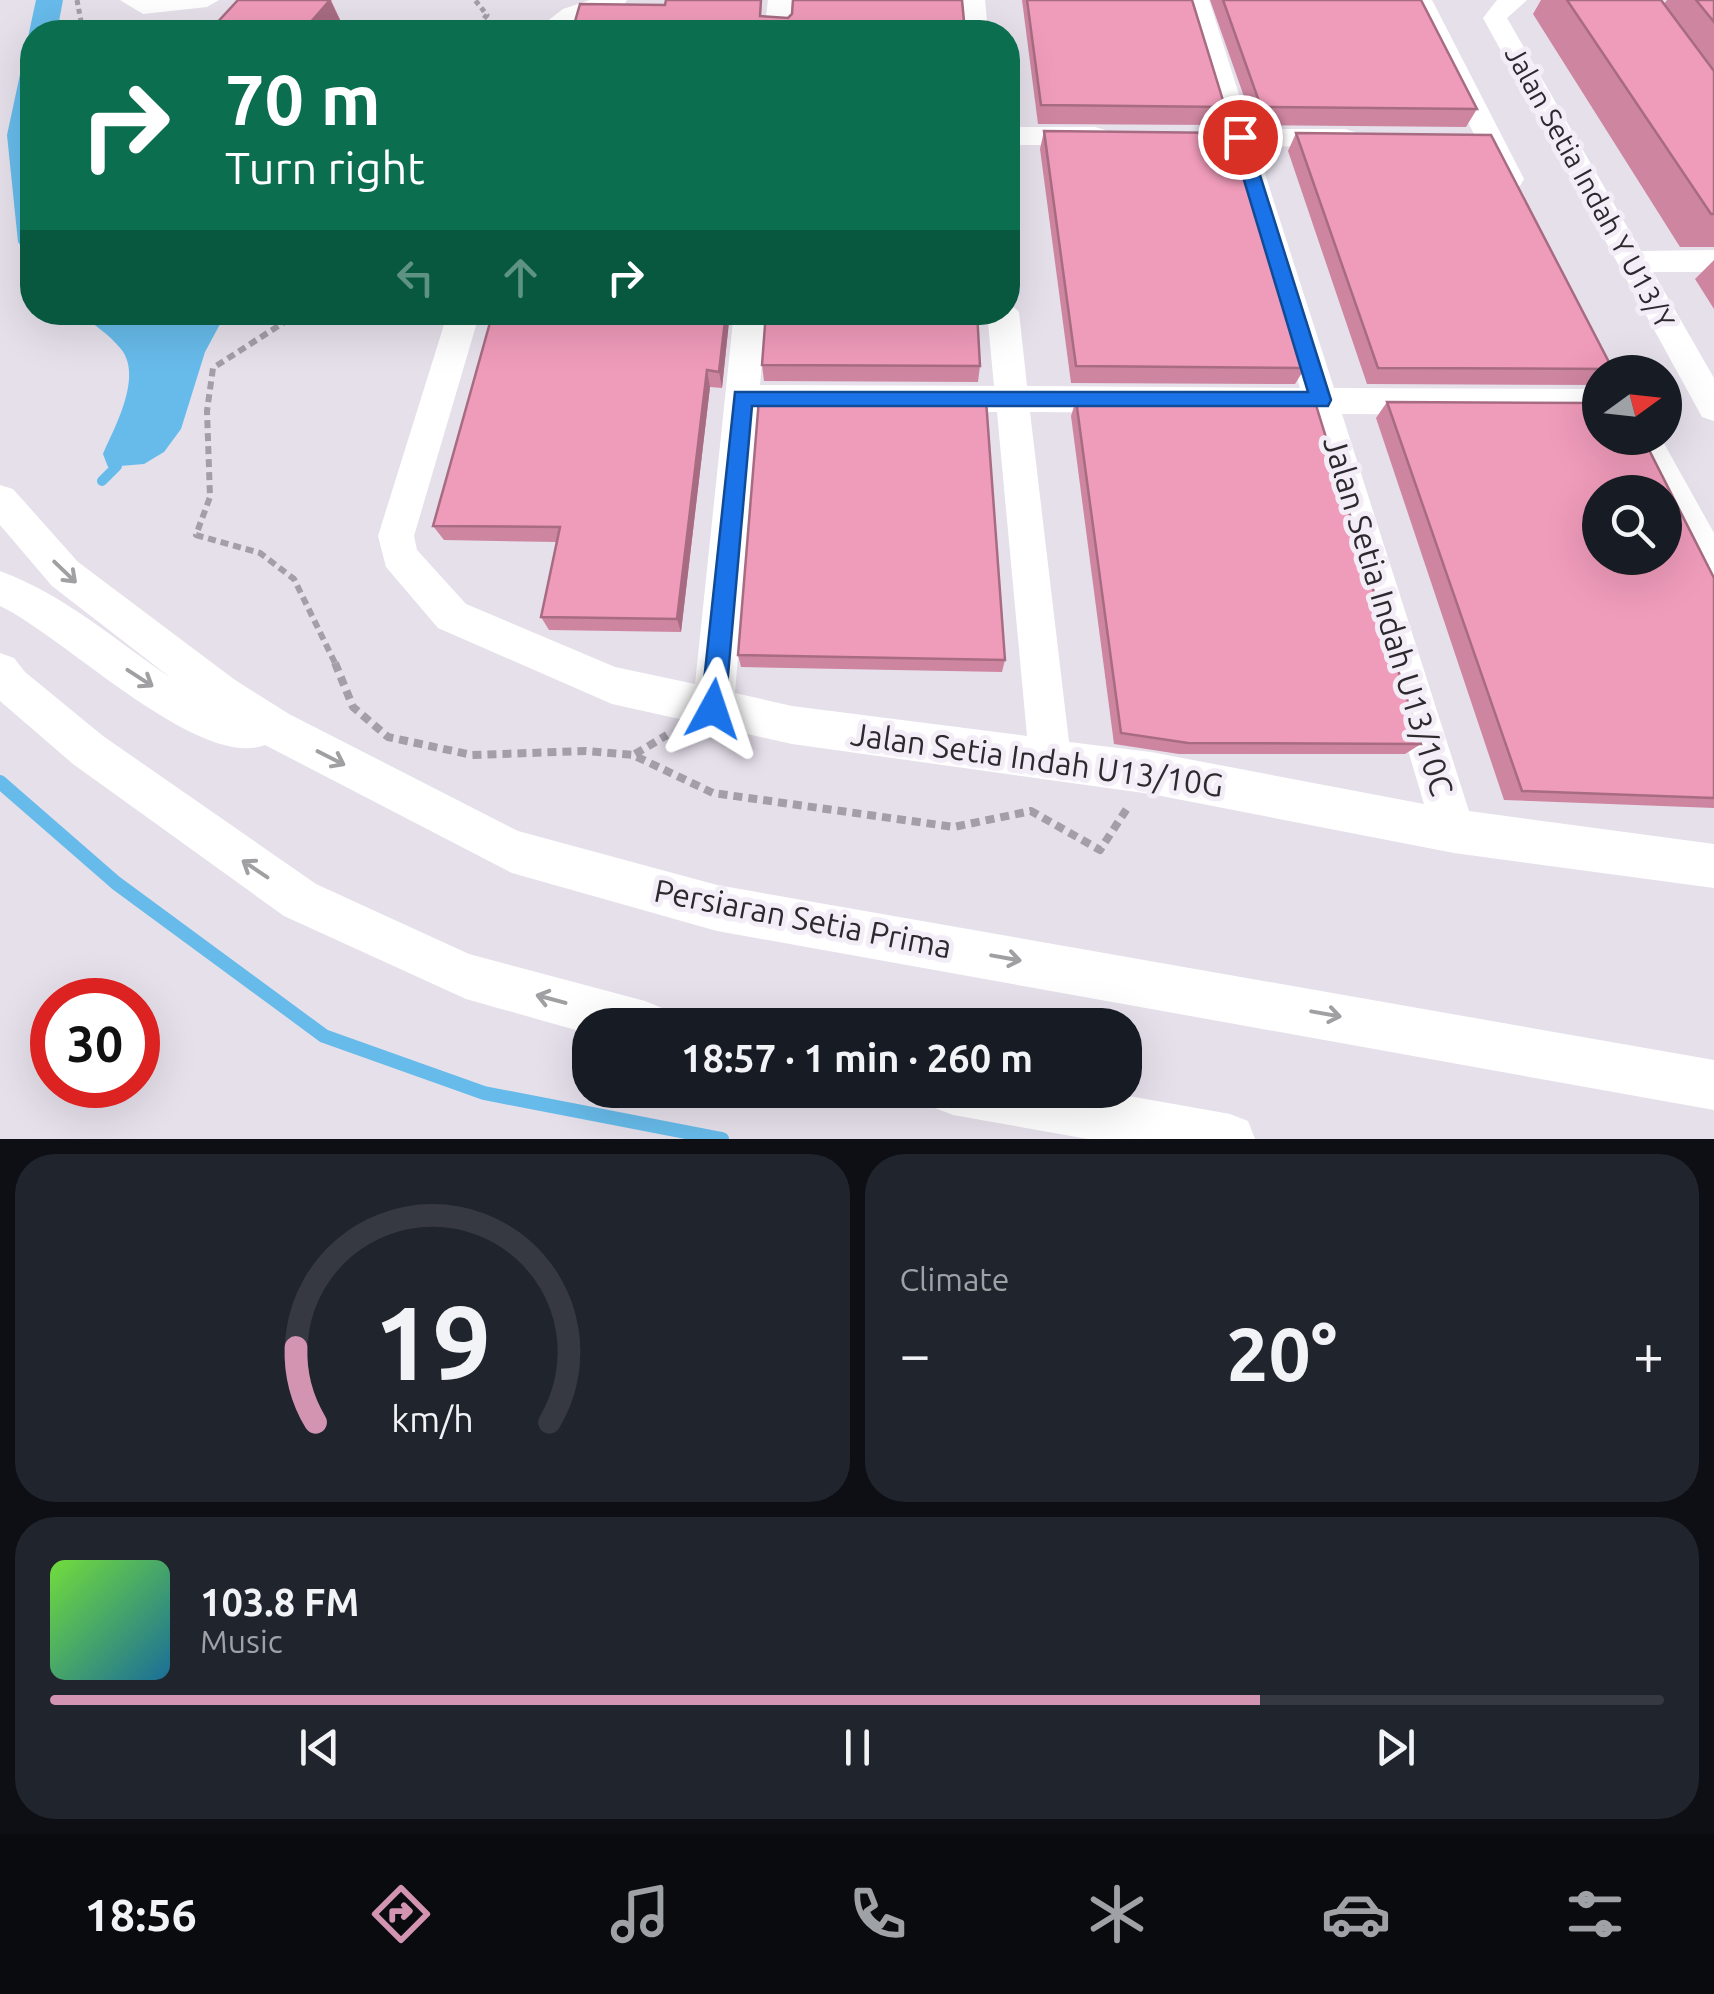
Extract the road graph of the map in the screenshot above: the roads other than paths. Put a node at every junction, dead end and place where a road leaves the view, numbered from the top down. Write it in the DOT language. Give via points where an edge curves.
graph roads {
  1 [pos="132,0"];
  2 [pos="207,0"];
  3 [pos="615,0"];
  4 [pos="1198,0"];
  5 [pos="1420,0"];
  6 [pos="1505,9"];
  7 [pos="563,20"];
  8 [pos="1020,136"];
  9 [pos="1124,136"];
  10 [pos="1182,137"];
  11 [pos="1240,137"];
  12 [pos="1374,138"];
  13 [pos="1451,139"];
  14 [pos="1490,140"];
  15 [pos="1524,206"];
  16 [pos="1714,261"];
  17 [pos="1632,262"];
  18 [pos="460,325"];
  19 [pos="749,325"];
  20 [pos="1004,325"];
  21 [pos="742,398"];
  22 [pos="1012,398"];
  23 [pos="1321,400"];
  24 [pos="1582,402"];
  25 [pos="1714,408"];
  26 [pos="1653,455"];
  27 [pos="0,500"];
  28 [pos="1714,570"];
  29 [pos="0,588"];
  30 [pos="4,680"];
  31 [pos="713,709"];
  32 [pos="274,728"];
  33 [pos="1050,762"];
  34 [pos="1454,831"];
  35 [pos="1714,866"];
  36 [pos="582,1008"];
  37 [pos="1714,1085"];
  38 [pos="1055,1108"];
  39 [pos="1230,1139"];
  1 -- 2 [label="street" via="142,7"];
  3 -- 7 [label="street"];
  4 -- 11 [label="street, Jalan Setia Indah U13/10C"];
  5 -- 14 [label="street"];
  6 -- 17 [label="street, Jalan Setia Indah Y U13/Y"];
  8 -- 9 [label="street"];
  10 -- 11 [label="street"];
  11 -- 12 [label="street"];
  11 -- 23 [label="street, Jalan Setia Indah U13/10C"];
  13 -- 14 [label="street"];
  14 -- 15 [label="street"];
  16 -- 17 [label="street"];
  17 -- 25 [label="street, Jalan Setia Indah Y U13/Y"];
  18 -- 31 [label="street, Jalan Setia Indah U13/10G" via="406,494 396,536 399,556 452,616 612,686"];
  19 -- 21 [label="street"];
  20 -- 22 [label="street"];
  21 -- 22 [label="street"];
  21 -- 31 [label="street"];
  22 -- 23 [label="street"];
  22 -- 33 [label="street"];
  23 -- 24 [label="street"];
  23 -- 34 [label="street, Jalan Setia Indah U13/10C"];
  26 -- 28 [label="street"];
  27 -- 32 [label="street, Persiaran Setia Prima, one-way" via="65,574"];
  29 -- 32 [label="street, one-way" via="45,608 186,708 238,728"];
  36 -- 30 [label="street, one-way" via="466,976 300,900 158,802"];
  31 -- 33 [label="street, Jalan Setia Indah U13/10G"];
  32 -- 37 [label="street, Persiaran Setia Prima, one-way" via="512,851 717,908"];
  33 -- 34 [label="street, Jalan Setia Indah U13/10G" via="1151,773"];
  34 -- 35 [label="street, Jalan Setia Indah U13/10G"];
  38 -- 39 [label="street"];
}
